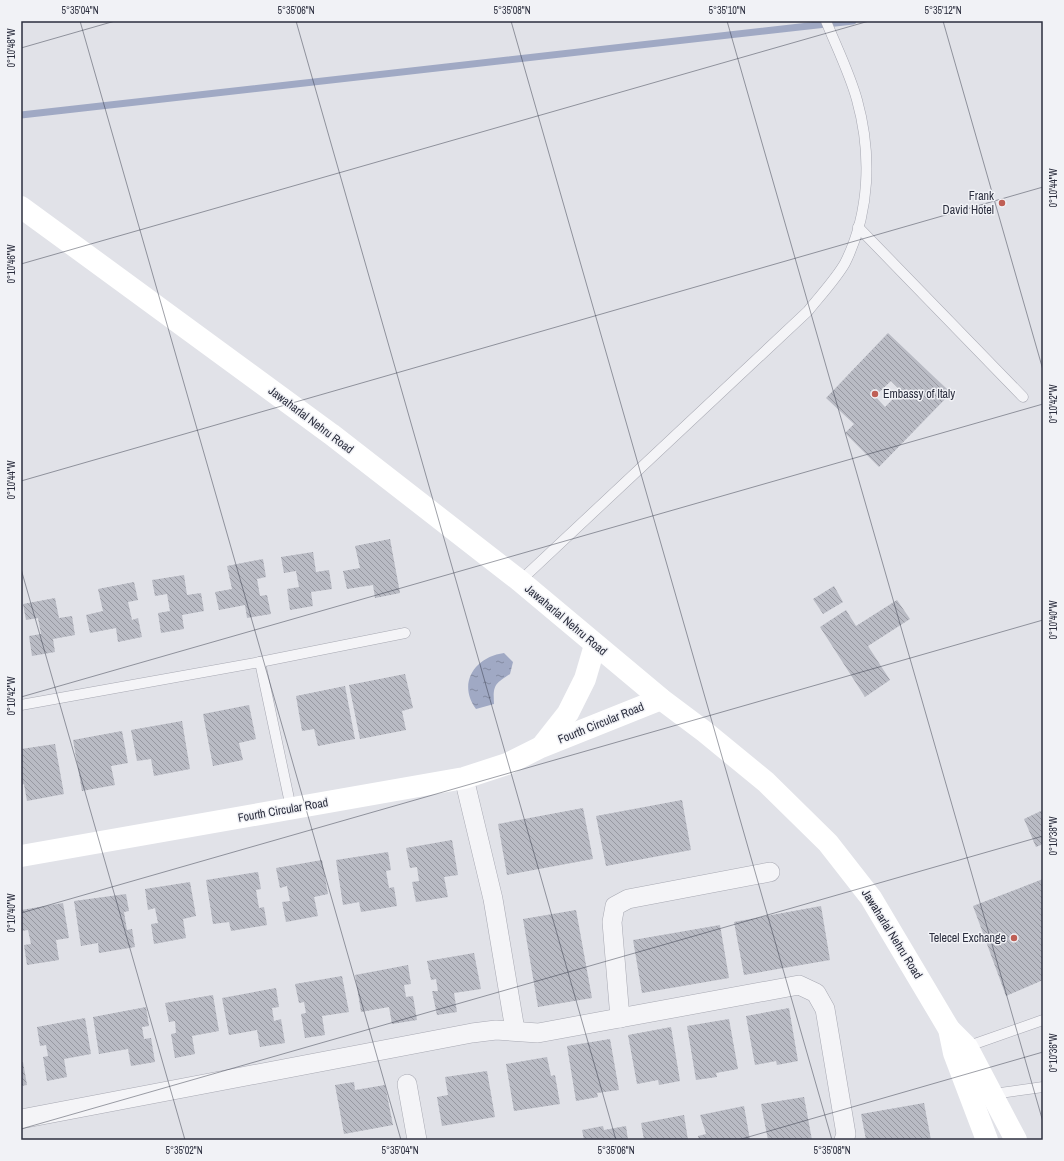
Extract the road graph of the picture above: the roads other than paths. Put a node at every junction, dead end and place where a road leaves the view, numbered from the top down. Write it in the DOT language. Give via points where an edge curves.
graph roads {
  1 [pos="826,21"];
  2 [pos="21,207"];
  3 [pos="858,227"];
  4 [pos="1024,397"];
  5 [pos="520,581"];
  6 [pos="404,633"];
  7 [pos="595,645"];
  8 [pos="260,662"];
  9 [pos="661,699"];
  10 [pos="21,705"];
  11 [pos="541,747"];
  12 [pos="464,778"];
  13 [pos="291,808"];
  14 [pos="21,856"];
  15 [pos="770,872"];
  16 [pos="620,1018"];
  17 [pos="1043,1020"];
  18 [pos="515,1030"];
  19 [pos="960,1050"];
  20 [pos="407,1084"];
  21 [pos="1043,1087"];
  22 [pos="993,1094"];
  23 [pos="21,1119"];
  24 [pos="416,1140"];
  25 [pos="844,1140"];
  26 [pos="987,1140"];
  27 [pos="1016,1140"];
  1 -- 3 [label="lane" via="857,100 867,156 865,202"];
  2 -- 5 [label="street, Jawaharlal Nehru Road" via="331,434"];
  3 -- 4 [label="lane"];
  3 -- 5 [label="lane" via="844,264 808,311"];
  5 -- 7 [label="street, Jawaharlal Nehru Road"];
  6 -- 8 [label="lane"];
  7 -- 9 [label="street, Jawaharlal Nehru Road"];
  7 -- 11 [label="street, Fourth Circular Road" via="585,679 571,706"];
  8 -- 10 [label="lane"];
  8 -- 13 [label="lane"];
  9 -- 11 [label="street, Fourth Circular Road"];
  9 -- 19 [label="street, Jawaharlal Nehru Road" via="766,782 828,843 872,898"];
  11 -- 12 [label="street, Fourth Circular Road" via="507,764"];
  12 -- 13 [label="street, Fourth Circular Road"];
  12 -- 18 [label="street" via="493,899"];
  13 -- 14 [label="street, Fourth Circular Road"];
  15 -- 16 [label="street" via="628,899 615,906 612,922"];
  16 -- 18 [label="street" via="538,1033"];
  16 -- 25 [label="street" via="798,985 816,993 825,1009 846,1134"];
  17 -- 19 [label="lane"];
  18 -- 23 [label="street" via="472,1033"];
  19 -- 22 [label="street"];
  19 -- 26 [label="street, Jawaharlal Nehru Road"];
  20 -- 24 [label="street"];
  21 -- 22 [label="lane"];
  22 -- 27 [label="street"];
}
